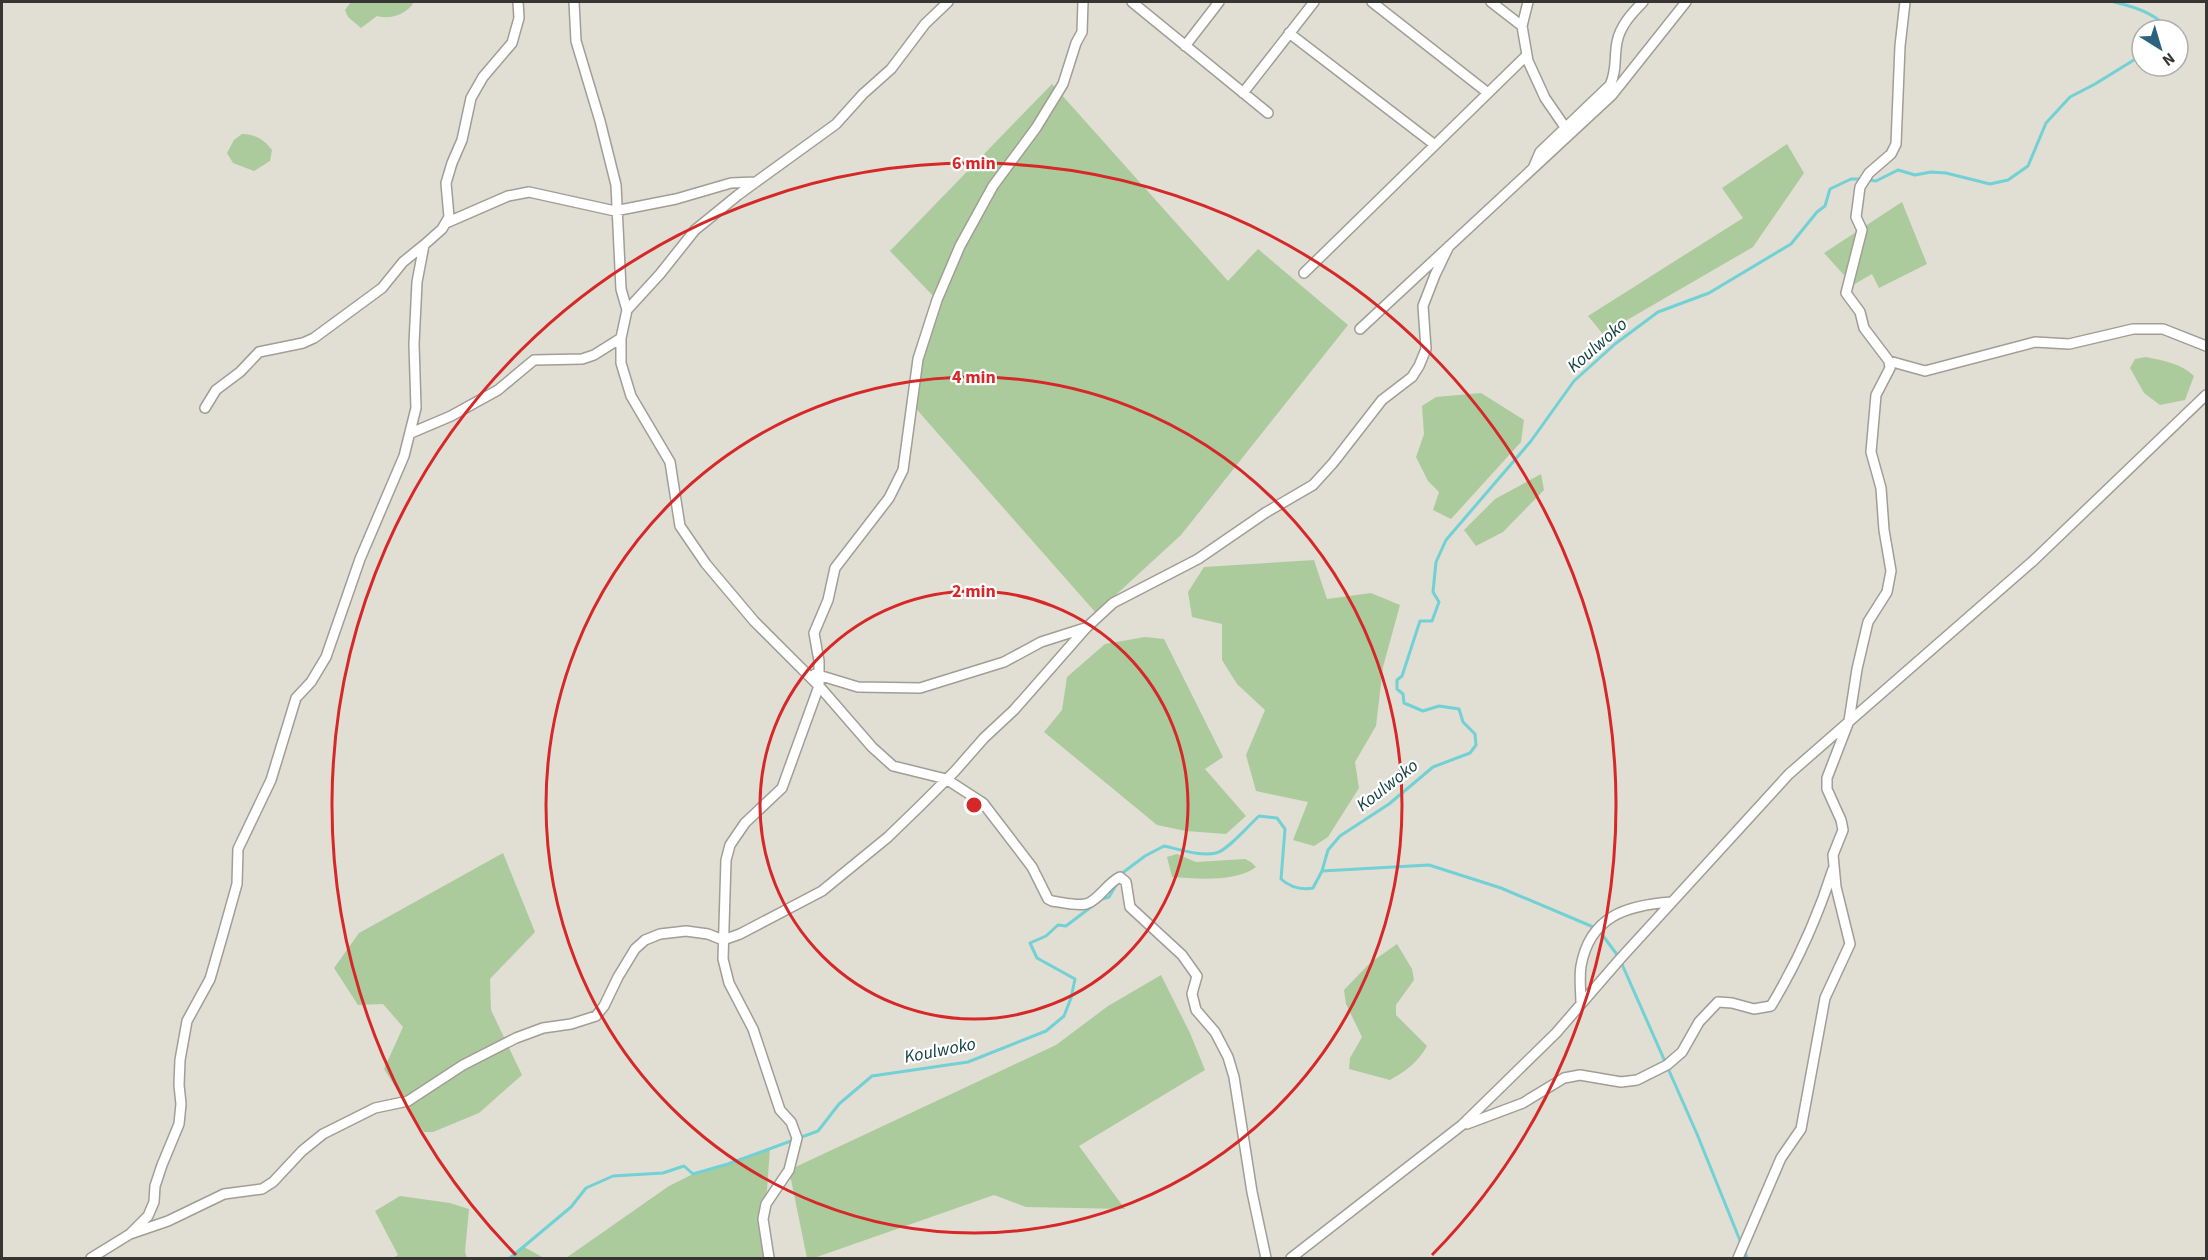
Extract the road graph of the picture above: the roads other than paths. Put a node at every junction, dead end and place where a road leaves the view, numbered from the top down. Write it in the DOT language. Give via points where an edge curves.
graph roads {
  1 [pos="518,2"];
  2 [pos="574,2"];
  3 [pos="948,2"];
  4 [pos="1083,2"];
  5 [pos="1132,2"];
  6 [pos="1219,2"];
  7 [pos="1314,2"];
  8 [pos="1372,2"];
  9 [pos="1491,2"];
  10 [pos="1528,2"];
  11 [pos="1643,2"];
  12 [pos="1686,2"];
  13 [pos="1905,2"];
  14 [pos="1522,26"];
  15 [pos="1289,33"];
  16 [pos="1185,46"];
  17 [pos="1527,55"];
  18 [pos="1243,93"];
  19 [pos="1488,93"];
  20 [pos="1268,113"];
  21 [pos="1568,130"];
  22 [pos="1435,145"];
  23 [pos="756,182"];
  24 [pos="619,210"];
  25 [pos="446,224"];
  26 [pos="424,245"];
  27 [pos="1449,246"];
  28 [pos="1304,273"];
  29 [pos="627,310"];
  30 [pos="1360,329"];
  31 [pos="621,338"];
  32 [pos="2206,346"];
  33 [pos="1890,361"];
  34 [pos="2206,395"];
  35 [pos="204,408"];
  36 [pos="411,432"];
  37 [pos="1086,628"];
  38 [pos="804,671"];
  39 [pos="819,675"];
  40 [pos="819,686"];
  41 [pos="1849,721"];
  42 [pos="946,779"];
  43 [pos="1834,866"];
  44 [pos="1672,902"];
  45 [pos="723,940"];
  46 [pos="1581,1004"];
  47 [pos="1462,1125"];
  48 [pos="130,1234"];
  49 [pos="91,1258"];
  50 [pos="769,1258"];
  51 [pos="1266,1258"];
  52 [pos="1291,1258"];
  53 [pos="1738,1258"];
  1 -- 25 [label="street" via="519,18 512,43 483,76 471,98 462,140 446,183 450,211"];
  2 -- 24 [label="street" via="576,41 608,153"];
  3 -- 23 [label="street" via="925,24 891,69 836,124"];
  4 -- 39 [label="street" via="1082,32 1063,84 993,186 960,246 937,300 918,359 903,470 889,498 835,568 828,600 814,633"];
  5 -- 16 [label="street"];
  6 -- 16 [label="street"];
  7 -- 15 [label="street"];
  8 -- 19 [label="street"];
  9 -- 14 [label="street"];
  10 -- 14 [label="street"];
  11 -- 21 [label="street" via="1628,18 1617,40 1610,85"];
  12 -- 21 [label="street" via="1612,95"];
  13 -- 33 [label="street" via="1896,144 1860,187 1856,216 1862,230 1846,293 1860,312 1864,328"];
  14 -- 17 [label="street"];
  15 -- 18 [label="street"];
  15 -- 22 [label="street"];
  16 -- 18 [label="street"];
  17 -- 19 [label="street"];
  17 -- 21 [label="street" via="1545,98"];
  18 -- 20 [label="street"];
  19 -- 22 [label="street"];
  21 -- 27 [label="street" via="1534,168"];
  22 -- 28 [label="street"];
  23 -- 24 [label="street" via="731,183"];
  23 -- 29 [label="street" via="695,230"];
  24 -- 25 [label="street" via="529,192 508,196"];
  24 -- 29 [label="street" via="621,289"];
  25 -- 26 [label="street"];
  26 -- 35 [label="street" via="403,262 382,288 314,338 259,352 216,390"];
  26 -- 36 [label="street" via="417,282 416,408"];
  27 -- 30 [label="street"];
  27 -- 37 [label="street" via="1423,306 1426,349 1419,366 1412,377 1382,400 1313,485 1198,559 1113,603"];
  29 -- 31 [label="street"];
  31 -- 36 [label="street" via="582,359 534,360 498,390"];
  31 -- 38 [label="street" via="621,363 632,396 670,462 680,526 754,621"];
  32 -- 33 [label="street" via="2163,328 2133,329 2069,344 2036,342 1925,371"];
  33 -- 41 [label="street" via="1876,395 1872,452 1881,488 1891,571 1887,592 1868,622"];
  34 -- 41 [label="street" via="2033,561"];
  36 -- 48 [label="street" via="326,657 296,698 271,780 238,849 237,884 220,945 210,979 188,1021 180,1060 179,1124 162,1165 149,1214"];
  37 -- 39 [label="street" via="1041,642 1004,662 920,688 858,687"];
  37 -- 42 [label="street"];
  38 -- 39 [label="street"];
  38 -- 40 [label="street"];
  39 -- 40 [label="street"];
  40 -- 42 [label="street" via="872,747 893,765"];
  40 -- 45 [label="street" via="782,788 745,823 730,845"];
  41 -- 43 [label="street" via="1827,778 1827,789 1843,830 1833,855"];
  41 -- 44 [label="street" via="1789,774"];
  42 -- 45 [label="street" via="888,837 822,891"];
  42 -- 51 [label="street" via="983,803 1032,867 1048,899 1085,904 1120,877 1126,882 1130,907 1192,967 1197,976 1192,994 1196,1010 1215,1032 1234,1077"];
  43 -- 47 [label="street" via="1823,902 1771,1006 1754,1009 1718,1002 1699,1022 1682,1052 1667,1065 1637,1080 1621,1082 1580,1075 1564,1078 1523,1103"];
  43 -- 53 [label="street" via="1850,944 1825,998 1801,1129 1781,1158"];
  44 -- 46 [label="street"];
  44 -- 46 [label="street" via="1627,908 1598,929 1587,943 1581,968"];
  45 -- 48 [label="street" via="687,931 645,940 635,949 596,1016 516,1038 463,1065 408,1101 375,1108 323,1134 262,1189 224,1194"];
  45 -- 50 [label="street" via="729,983 753,1029 780,1110 791,1122 797,1138 789,1170 766,1204 763,1219"];
  46 -- 47 [label="street"];
  47 -- 52 [label="street"];
  48 -- 49 [label="street"];
}
